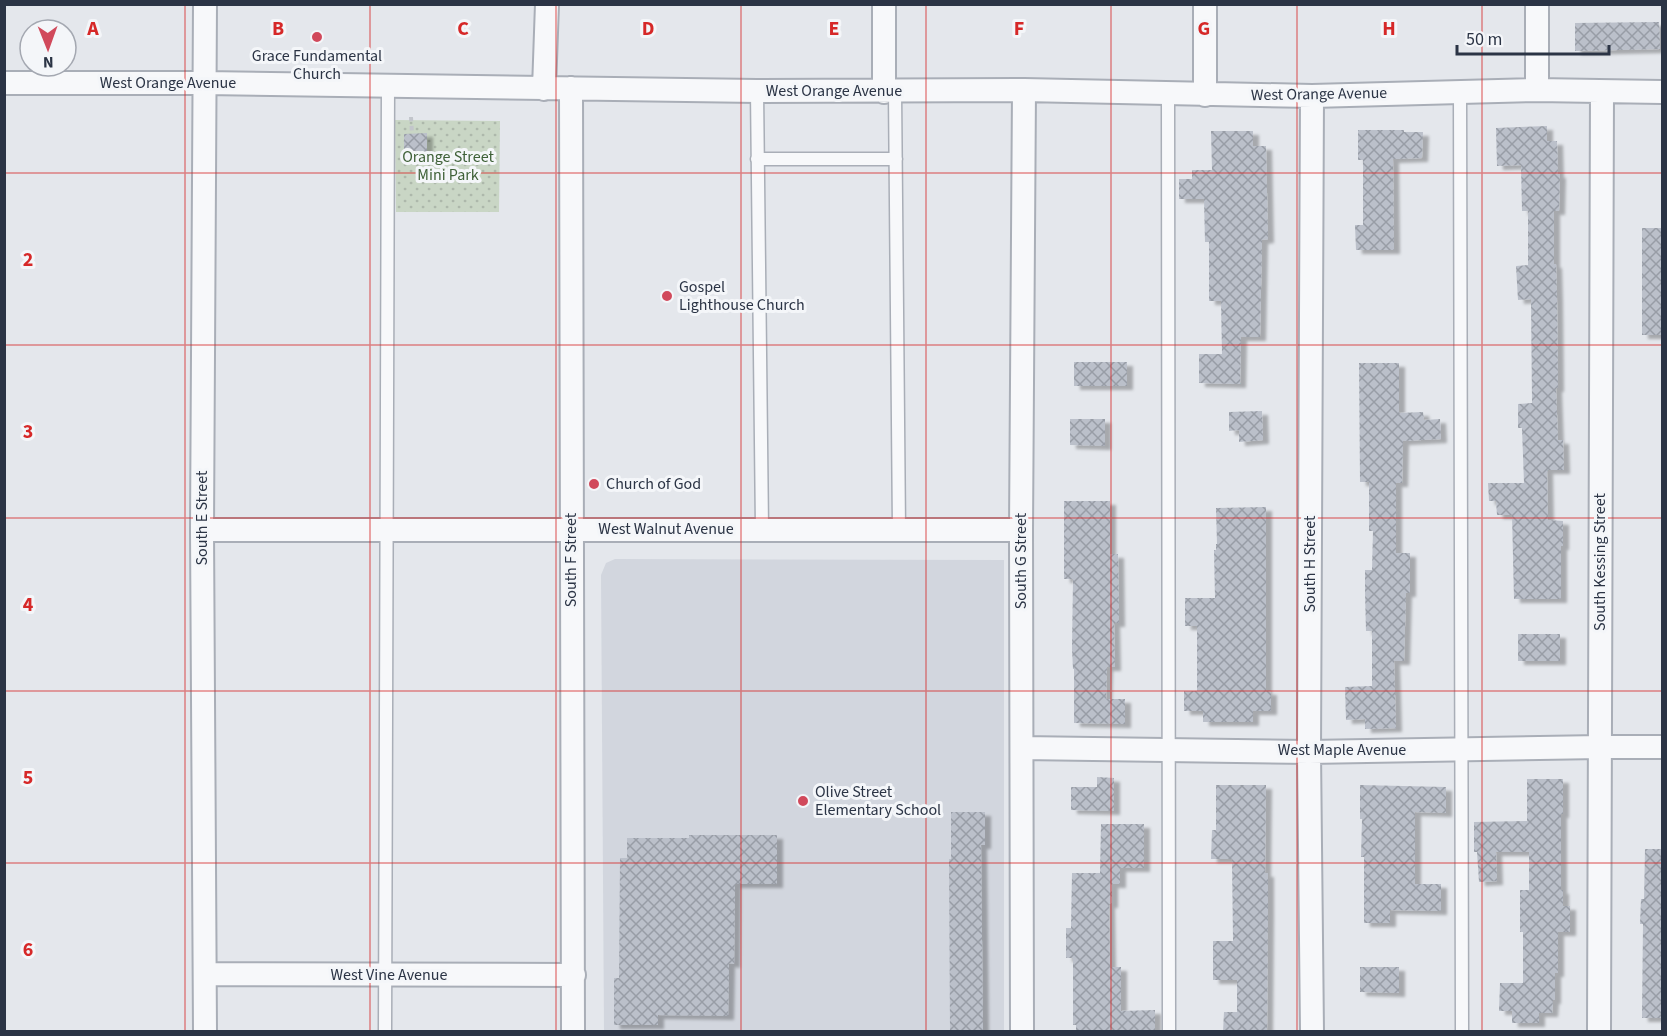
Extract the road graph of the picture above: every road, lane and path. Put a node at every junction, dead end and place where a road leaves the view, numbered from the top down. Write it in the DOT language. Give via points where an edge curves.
graph roads {
  1 [pos="205,4"];
  2 [pos="547,4"];
  3 [pos="884,4"];
  4 [pos="1205,4"];
  5 [pos="1537,4"];
  6 [pos="4,83"];
  7 [pos="206,83"];
  8 [pos="388,86"];
  9 [pos="571,88"];
  10 [pos="544,89"];
  11 [pos="1024,90"];
  12 [pos="1537,90"];
  13 [pos="757,91"];
  14 [pos="890,92"];
  15 [pos="1460,92"];
  16 [pos="1602,92"];
  17 [pos="1662,92"];
  18 [pos="1168,94"];
  19 [pos="1204,95"];
  20 [pos="1312,96"];
  21 [pos="411,117"];
  22 [pos="412,134"];
  23 [pos="757,159"];
  24 [pos="896,159"];
  25 [pos="386,529"];
  26 [pos="571,529"];
  27 [pos="762,529"];
  28 [pos="202,530"];
  29 [pos="899,530"];
  30 [pos="1021,530"];
  31 [pos="1600,747"];
  32 [pos="1662,747"];
  33 [pos="1022,748"];
  34 [pos="1169,749"];
  35 [pos="1462,749"];
  36 [pos="1309,752"];
  37 [pos="205,974"];
  38 [pos="384,975"];
  39 [pos="574,975"];
  40 [pos="204,1032"];
  41 [pos="385,1032"];
  42 [pos="573,1032"];
  43 [pos="1022,1032"];
  44 [pos="1169,1032"];
  45 [pos="1312,1032"];
  46 [pos="1462,1032"];
  47 [pos="1599,1032"];
  1 -- 7 [label="street, South E Street"];
  2 -- 10 [label="street"];
  3 -- 14 [label="street"];
  4 -- 19 [label="street"];
  5 -- 12 [label="street"];
  6 -- 7 [label="street, West Orange Avenue"];
  7 -- 8 [label="street, West Orange Avenue"];
  7 -- 28 [label="street, South E Street"];
  8 -- 10 [label="street, West Orange Avenue"];
  8 -- 25 [label="lane"];
  9 -- 10 [label="street, West Orange Avenue"];
  9 -- 13 [label="street, West Orange Avenue"];
  9 -- 26 [label="street, South F Street"];
  11 -- 14 [label="street, West Orange Avenue"];
  11 -- 18 [label="street, West Orange Avenue"];
  11 -- 30 [label="street, South G Street"];
  12 -- 15 [label="street, West Orange Avenue"];
  12 -- 16 [label="street, West Orange Avenue"];
  13 -- 14 [label="street, West Orange Avenue"];
  13 -- 23 [label="lane"];
  14 -- 24 [label="lane"];
  15 -- 20 [label="street, West Orange Avenue"];
  15 -- 35 [label="lane"];
  16 -- 17 [label="street, West Orange Avenue"];
  16 -- 31 [label="street, South Kessing Street"];
  18 -- 19 [label="street, West Orange Avenue"];
  18 -- 34 [label="lane"];
  19 -- 20 [label="street, West Orange Avenue"];
  20 -- 36 [label="street, South H Street"];
  21 -- 22 [label="path"];
  23 -- 24 [label="lane"];
  23 -- 27 [label="lane"];
  24 -- 29 [label="lane"];
  25 -- 26 [label="street, West Walnut Avenue"];
  25 -- 28 [label="street, West Walnut Avenue"];
  25 -- 38 [label="lane"];
  26 -- 27 [label="street, West Walnut Avenue"];
  26 -- 39 [label="street, South F Street"];
  27 -- 29 [label="street, West Walnut Avenue"];
  28 -- 37 [label="street, South E Street"];
  29 -- 30 [label="street, West Walnut Avenue"];
  30 -- 33 [label="street, South G Street"];
  31 -- 32 [label="street, West Maple Avenue"];
  31 -- 35 [label="street, West Maple Avenue"];
  31 -- 47 [label="street, South Kessing Street"];
  33 -- 34 [label="street, West Maple Avenue"];
  33 -- 43 [label="street, South G Street"];
  34 -- 36 [label="street, West Maple Avenue"];
  34 -- 44 [label="lane"];
  35 -- 36 [label="street, West Maple Avenue"];
  35 -- 46 [label="lane"];
  36 -- 45 [label="street, South H Street"];
  37 -- 38 [label="street, West Vine Avenue"];
  37 -- 40 [label="street, South E Street"];
  38 -- 39 [label="street, West Vine Avenue"];
  38 -- 41 [label="lane"];
  39 -- 42 [label="street, South F Street"];
}
